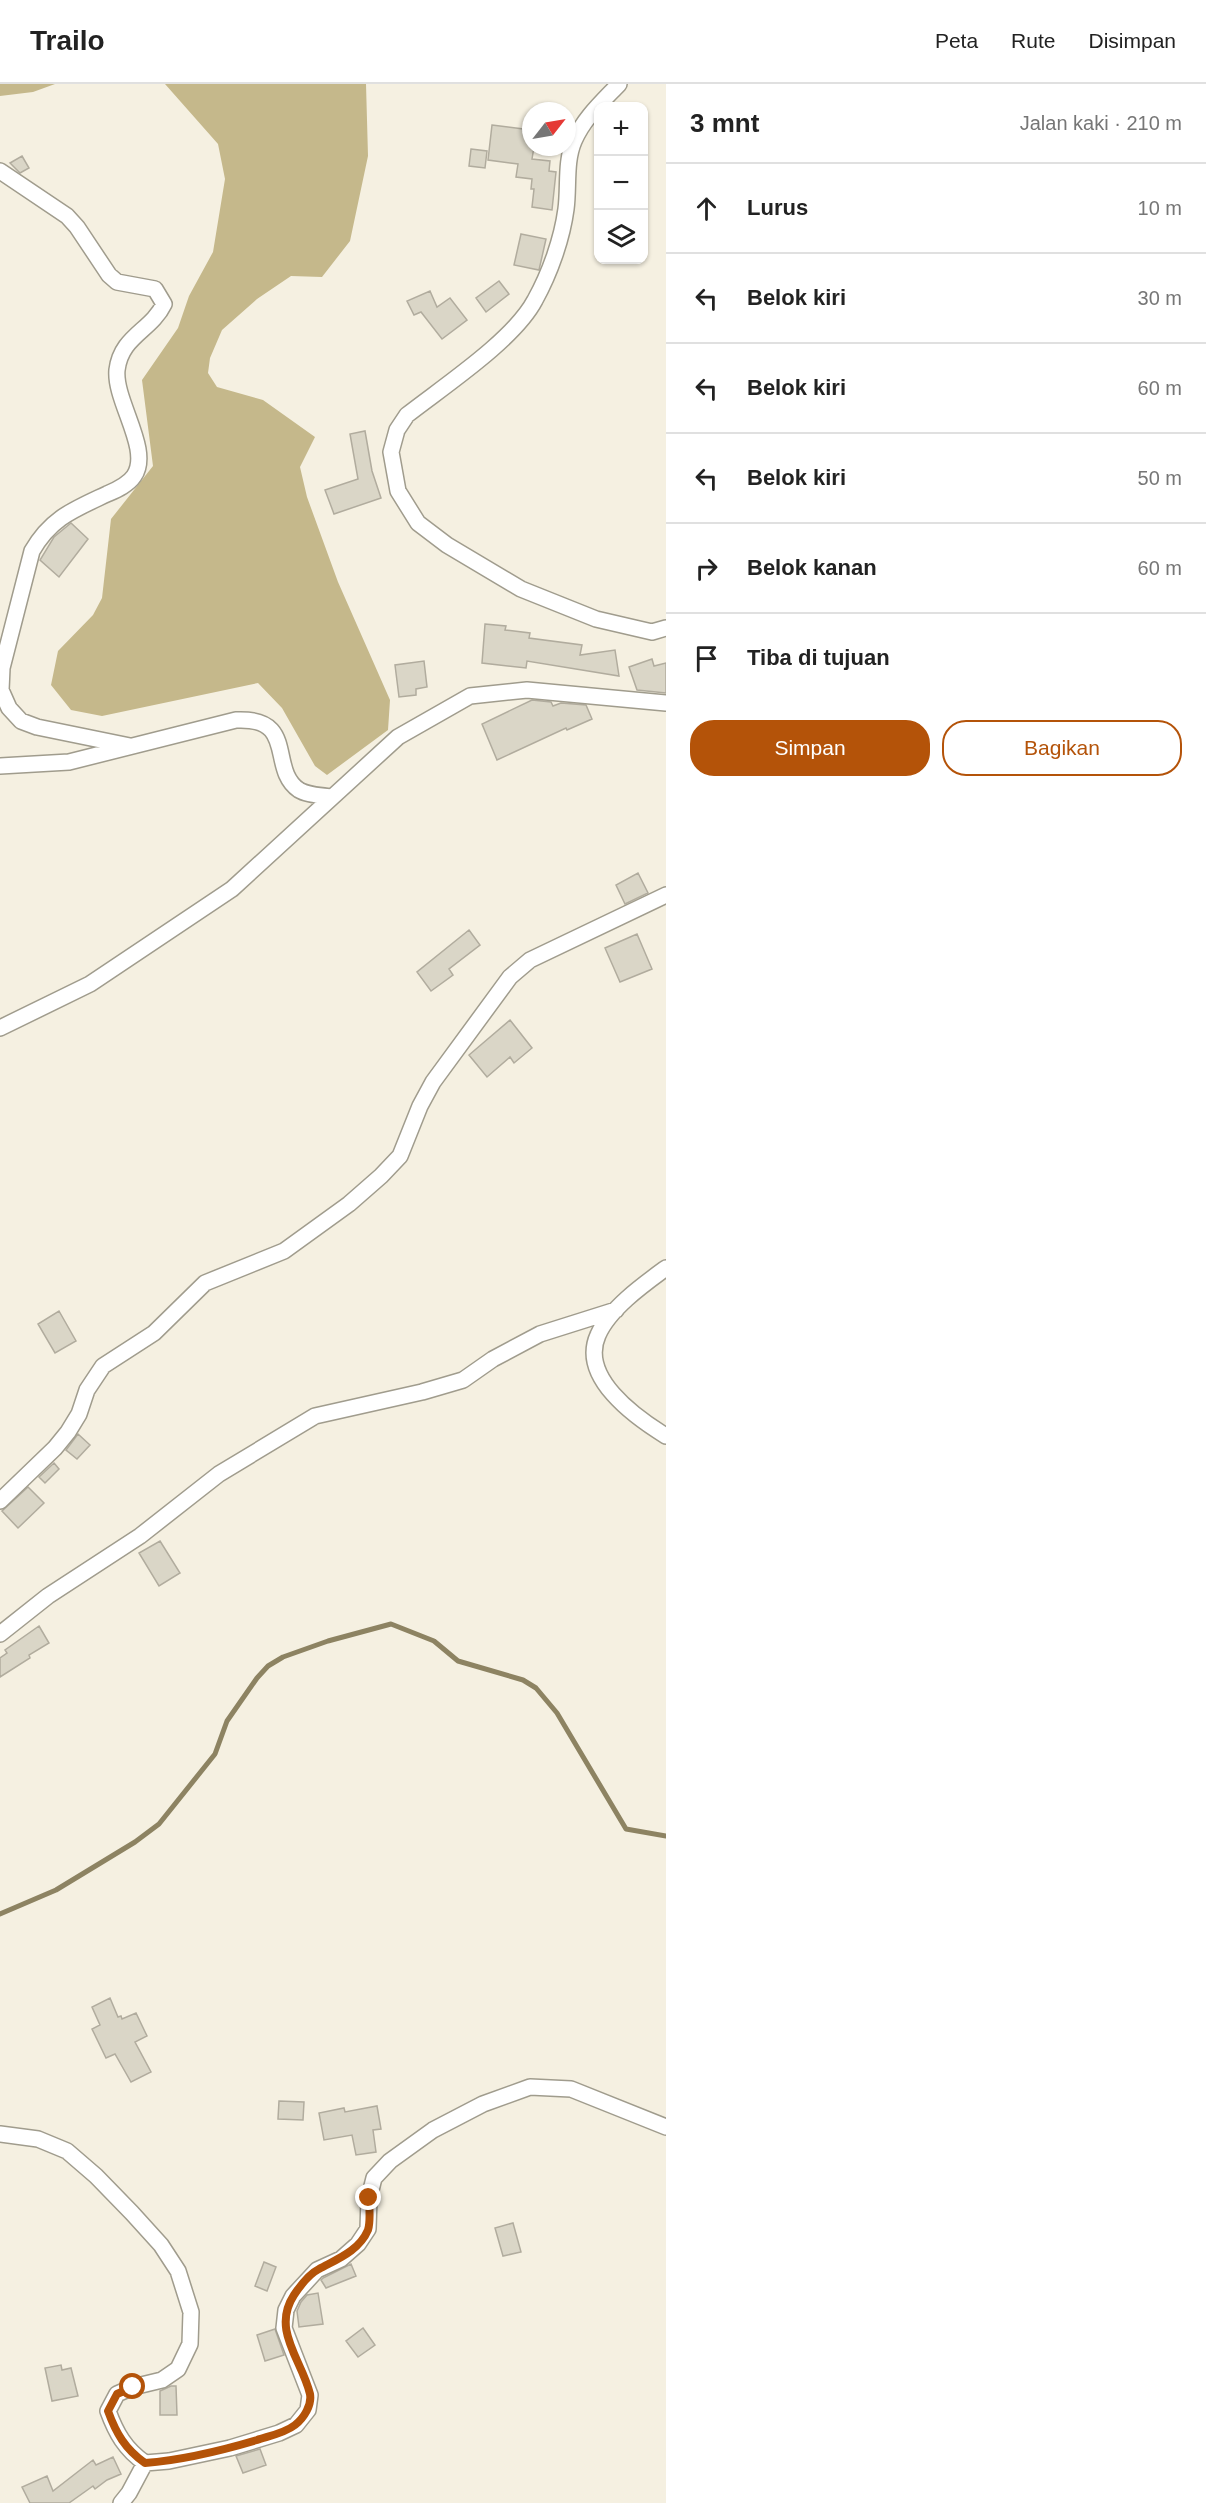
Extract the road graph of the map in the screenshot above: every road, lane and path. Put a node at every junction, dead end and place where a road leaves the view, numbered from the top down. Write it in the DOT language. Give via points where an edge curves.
graph roads {
  1 [pos="619,84"];
  2 [pos="0,171"];
  3 [pos="666,628"];
  4 [pos="666,703"];
  5 [pos="130,746"];
  6 [pos="0,765"];
  7 [pos="332,797"];
  8 [pos="666,895"];
  9 [pos="0,1028"];
  10 [pos="666,1268"];
  11 [pos="616,1310"];
  12 [pos="666,1436"];
  13 [pos="0,1501"];
  14 [pos="0,1634"];
  15 [pos="666,2127"];
  16 [pos="0,2134"];
  17 [pos="145,2463"];
  18 [pos="121,2503"];
  1 -- 3 [label="street" via="585,121 573,144 566,209 552,261 535,301 510,333 407,415 397,430 391,452 398,491 418,523 447,545 521,589 596,619 652,632"];
  2 -- 5 [label="street" via="67,216 117,282 155,289 165,304 125,345 117,370 119,392 137,445 139,463 134,476 122,487 63,515 39,538 32,551 2,668 1,690 9,708 21,721 37,728"];
  4 -- 7 [label="street" via="527,690 470,696 398,737"];
  5 -- 6 [label="street" via="69,762"];
  5 -- 7 [label="street" via="236,720 262,721 272,730 290,781 300,791"];
  7 -- 9 [label="street" via="232,890 90,984"];
  8 -- 13 [label="street" via="538,955 510,977 433,1082 400,1156 381,1176 284,1251 206,1283 154,1333 103,1365 68,1432"];
  10 -- 11 [label="street"];
  11 -- 12 [label="street" via="598,1335 593,1359 602,1381 642,1421"];
  11 -- 14 [label="street" via="540,1334 463,1380 315,1416 219,1474 140,1536 48,1596"];
  15 -- 17 [label="street" via="571,2089 530,2087 483,2104 433,2130 390,2161 374,2178 369,2198 369,2229 341,2259 307,2278 286,2310 284,2328 310,2395 308,2410 296,2425 230,2448"];
  16 -- 17 [label="street" via="38,2139 67,2151 132,2212 178,2271 191,2312 190,2344 178,2369 162,2380 117,2394 108,2411 116,2433 130,2452"];
  17 -- 18 [label="street"];
}
